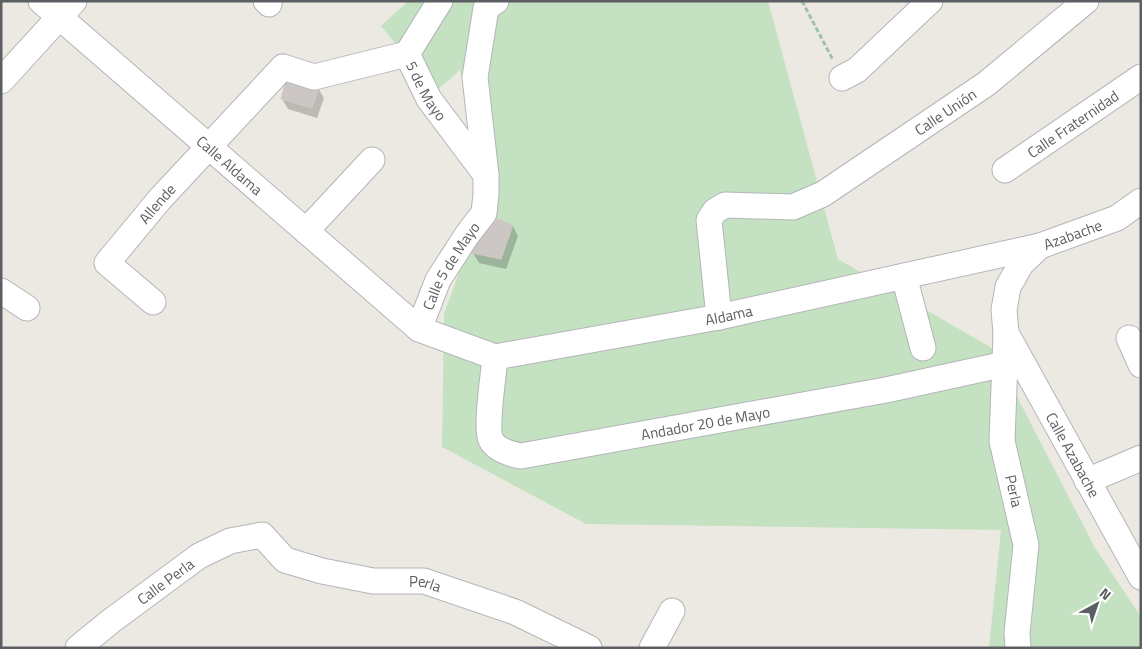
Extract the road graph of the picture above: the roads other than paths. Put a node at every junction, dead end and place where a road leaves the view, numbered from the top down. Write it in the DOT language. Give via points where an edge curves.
graph roads {
  1 [pos="41,1"];
  2 [pos="440,1"];
  3 [pos="496,1"];
  4 [pos="930,1"];
  5 [pos="1086,1"];
  6 [pos="67,9"];
  7 [pos="406,54"];
  8 [pos="1141,77"];
  9 [pos="842,78"];
  10 [pos="1,81"];
  11 [pos="209,147"];
  12 [pos="372,160"];
  13 [pos="1005,170"];
  14 [pos="486,175"];
  15 [pos="1141,201"];
  16 [pos="306,231"];
  17 [pos="1040,246"];
  18 [pos="904,276"];
  19 [pos="1,291"];
  20 [pos="153,302"];
  21 [pos="27,308"];
  22 [pos="719,317"];
  23 [pos="419,329"];
  24 [pos="1006,333"];
  25 [pos="1129,338"];
  26 [pos="923,348"];
  27 [pos="495,357"];
  28 [pos="1005,364"];
  29 [pos="1141,365"];
  30 [pos="1141,458"];
  31 [pos="1088,481"];
  32 [pos="262,534"];
  33 [pos="1139,572"];
  34 [pos="672,611"];
  35 [pos="78,648"];
  36 [pos="589,648"];
  37 [pos="652,648"];
  38 [pos="1018,648"];
  1 -- 6 [label="street, Calle Aldama"];
  2 -- 7 [label="street, 5 de Mayo"];
  3 -- 14 [label="street, Calle 5 de Mayo" via="486,8 475,78"];
  4 -- 9 [label="street" via="857,70"];
  5 -- 22 [label="street, Calle Unión" via="986,84 823,194 793,207 725,205 716,211 709,220"];
  6 -- 10 [label="street"];
  6 -- 11 [label="street, Calle Aldama"];
  7 -- 11 [label="street, Allende" via="314,77 283,67"];
  7 -- 14 [label="street, 5 de Mayo" via="429,99"];
  8 -- 13 [label="street, Calle Fraternidad"];
  11 -- 16 [label="street, Calle Aldama"];
  11 -- 20 [label="street, Allende" via="107,263"];
  12 -- 16 [label="street"];
  14 -- 23 [label="street, Calle 5 de Mayo" via="484,214 467,234 438,280"];
  15 -- 17 [label="street, Azabache" via="1117,218"];
  16 -- 23 [label="street, Calle Aldama"];
  17 -- 18 [label="street, Aldama"];
  17 -- 24 [label="street, Azabache" via="1021,264 1008,287 1004,310"];
  18 -- 22 [label="street, Aldama"];
  18 -- 26 [label="street"];
  19 -- 21 [label="street"];
  22 -- 27 [label="street, Aldama"];
  23 -- 27 [label="street"];
  24 -- 28 [label="street, Perla"];
  24 -- 31 [label="street, Calle Azabache"];
  25 -- 29 [label="street"];
  27 -- 28 [label="street, Andador 20 de Mayo" via="489,427 491,440 507,452 521,456 886,390"];
  28 -- 38 [label="street, Perla" via="1002,441 1026,545"];
  30 -- 31 [label="street"];
  31 -- 33 [label="street, Calle Azabache"];
  32 -- 35 [label="street, Calle Perla" via="230,540 199,556"];
  32 -- 36 [label="street, Perla" via="284,560 373,581 424,581 515,612"];
  34 -- 37 [label="street"];
}
